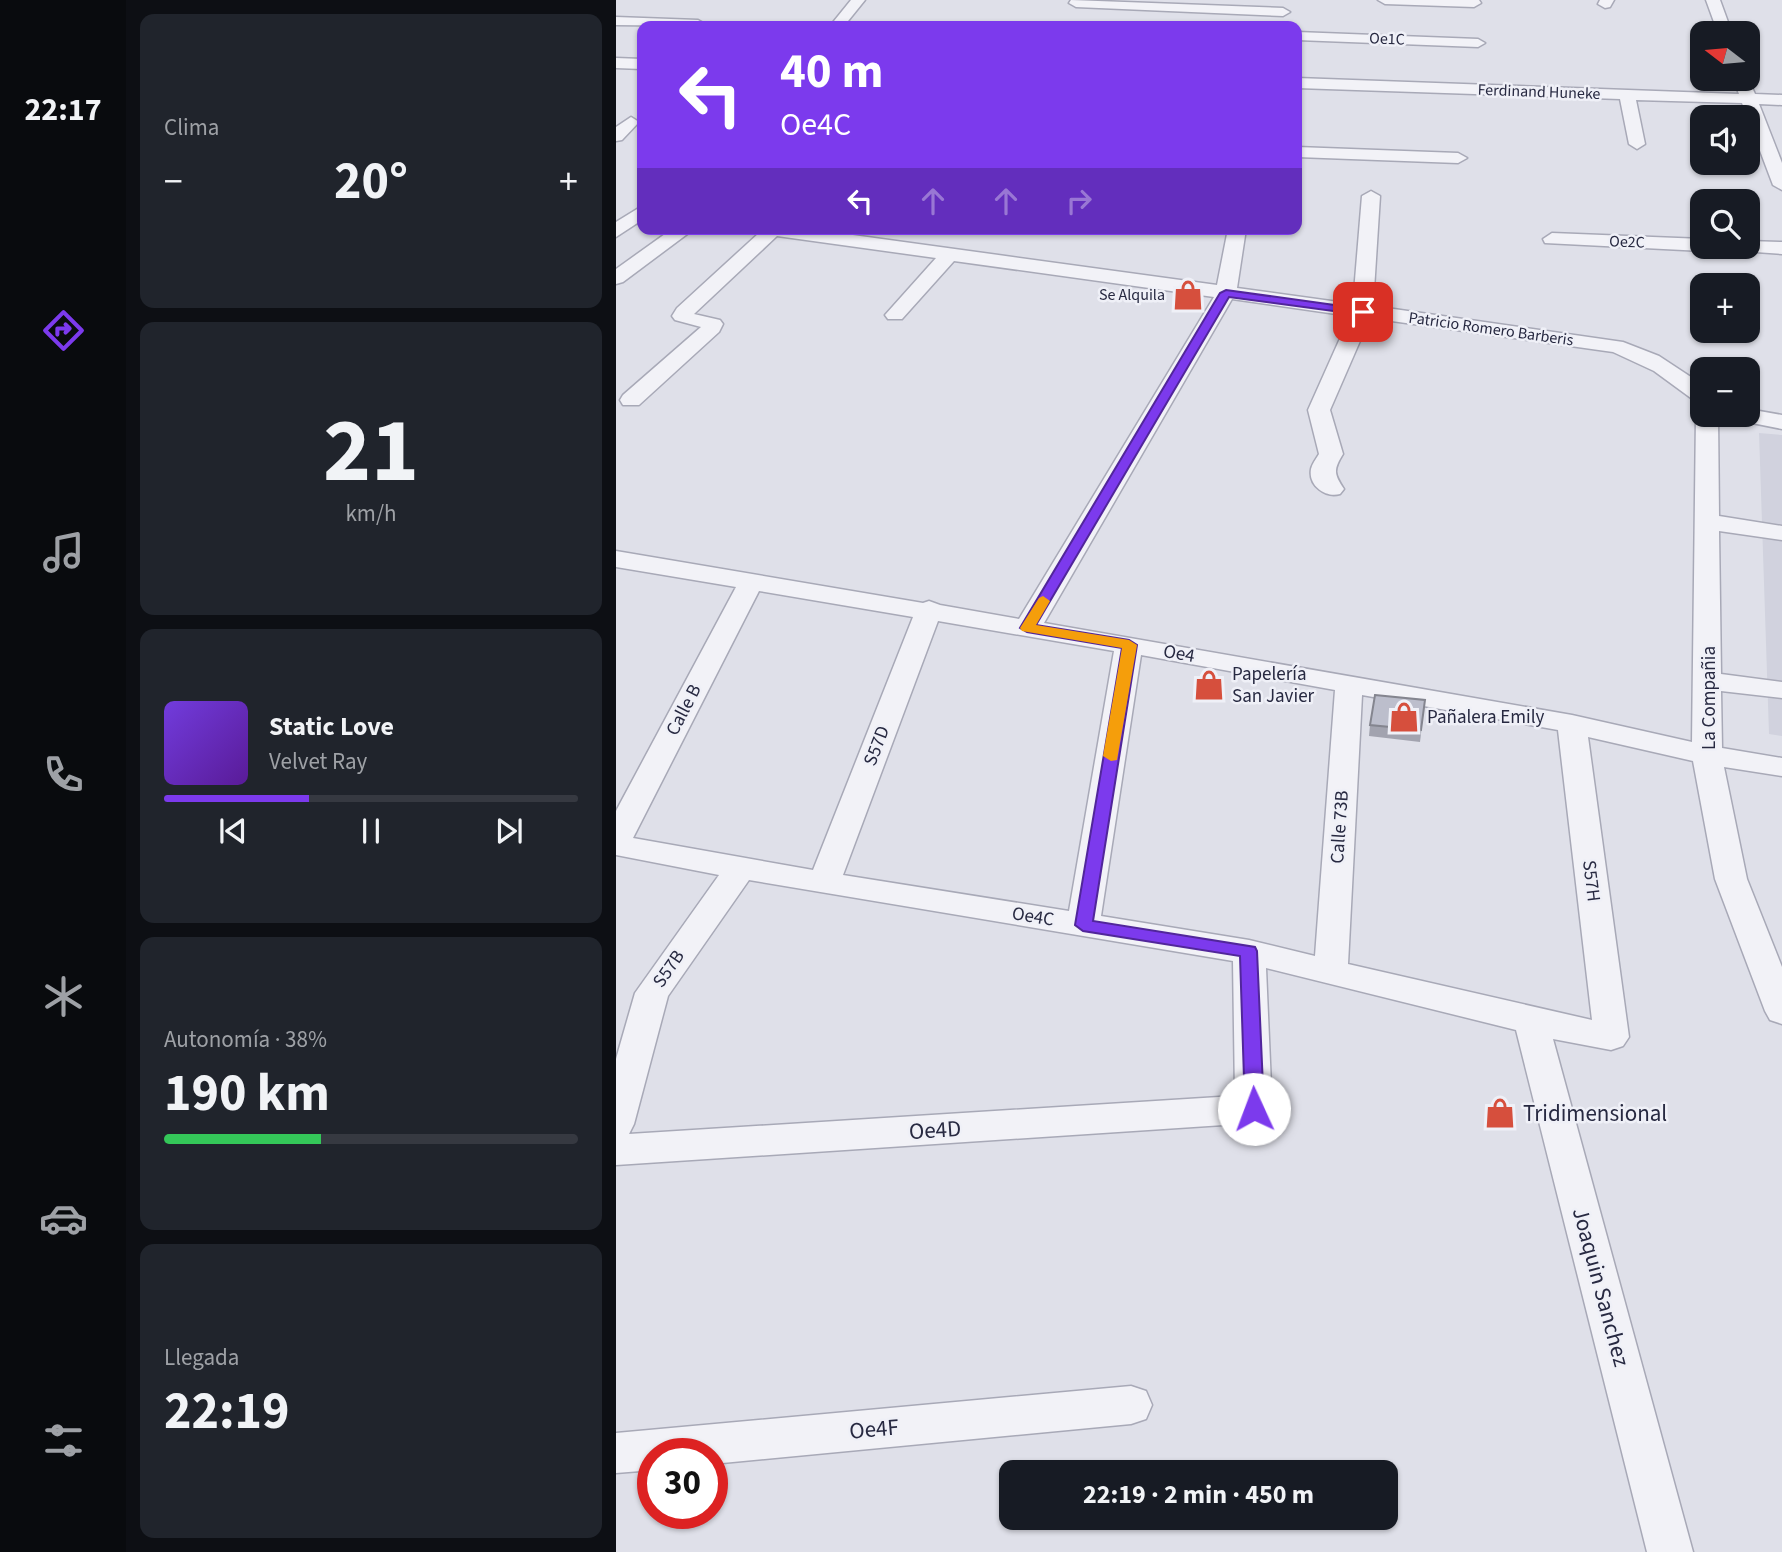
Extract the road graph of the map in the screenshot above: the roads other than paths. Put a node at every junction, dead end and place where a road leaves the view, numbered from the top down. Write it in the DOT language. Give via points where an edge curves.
graph roads {
  1 [pos="858,0"];
  2 [pos="1385,0"];
  3 [pos="1713,0"];
  4 [pos="1076,3"];
  5 [pos="1474,3"];
  6 [pos="1283,13"];
  7 [pos="616,21"];
  8 [pos="841,21"];
  9 [pos="1721,21"];
  10 [pos="637,22"];
  11 [pos="1302,36"];
  12 [pos="1478,43"];
  13 [pos="616,63"];
  14 [pos="637,64"];
  15 [pos="1302,83"];
  16 [pos="1746,91"];
  17 [pos="1627,95"];
  18 [pos="1749,99"];
  19 [pos="1782,100"];
  20 [pos="631,121"];
  21 [pos="616,136"];
  22 [pos="1637,144"];
  23 [pos="1302,152"];
  24 [pos="1458,158"];
  25 [pos="1782,185"];
  26 [pos="1371,196"];
  27 [pos="616,208"];
  28 [pos="637,211"];
  29 [pos="637,216"];
  30 [pos="616,232"];
  31 [pos="677,235"];
  32 [pos="765,235"];
  33 [pos="806,235"];
  34 [pos="1236,235"];
  35 [pos="1552,239"];
  36 [pos="1690,244"];
  37 [pos="1760,247"];
  38 [pos="1782,248"];
  39 [pos="949,255"];
  40 [pos="616,278"];
  41 [pos="1226,293"];
  42 [pos="1363,312"];
  43 [pos="895,315"];
  44 [pos="1690,386"];
  45 [pos="631,401"];
  46 [pos="1760,418"];
  47 [pos="1782,422"];
  48 [pos="1707,427"];
  49 [pos="1332,489"];
  50 [pos="1708,522"];
  51 [pos="1782,533"];
  52 [pos="616,559"];
  53 [pos="752,580"];
  54 [pos="929,610"];
  55 [pos="1027,628"];
  56 [pos="1129,645"];
  57 [pos="1709,681"];
  58 [pos="1349,685"];
  59 [pos="1782,690"];
  60 [pos="1572,724"];
  61 [pos="1707,755"];
  62 [pos="1782,767"];
  63 [pos="616,843"];
  64 [pos="741,868"];
  65 [pos="824,883"];
  66 [pos="1083,925"];
  67 [pos="1248,951"];
  68 [pos="1331,970"];
  69 [pos="1782,1011"];
  70 [pos="1531,1021"];
  71 [pos="1611,1037"];
  72 [pos="616,1124"];
  73 [pos="616,1150"];
  74 [pos="1131,1405"];
  75 [pos="616,1453"];
  76 [pos="1670,1552"];
  1 -- 8 [label="street"];
  2 -- 5 [label="street"];
  3 -- 9 [label="street"];
  4 -- 6 [label="street"];
  7 -- 10 [label="street"];
  11 -- 12 [label="street, Oe1C"];
  13 -- 14 [label="street"];
  15 -- 17 [label="street, Ferdinand Huneke"];
  16 -- 18 [label="street"];
  17 -- 18 [label="street, Ferdinand Huneke"];
  17 -- 22 [label="street"];
  18 -- 19 [label="street, Ferdinand Huneke"];
  18 -- 25 [label="street"];
  20 -- 21 [label="street"];
  23 -- 24 [label="street"];
  26 -- 42 [label="street"];
  27 -- 28 [label="street"];
  29 -- 30 [label="street"];
  31 -- 40 [label="street"];
  32 -- 45 [label="street" via="682,316 708,322 712,328"];
  33 -- 39 [label="street, Patricio Romero Barberis"];
  34 -- 41 [label="street"];
  35 -- 36 [label="street, Oe2C"];
  37 -- 38 [label="street"];
  39 -- 41 [label="street, Patricio Romero Barberis"];
  39 -- 43 [label="street"];
  41 -- 42 [label="street, Patricio Romero Barberis"];
  41 -- 55 [label="street"];
  42 -- 44 [label="street, Patricio Romero Barberis" via="1616,346 1644,354"];
  42 -- 49 [label="street" via="1320,410 1331,454 1323,478"];
  46 -- 47 [label="street"];
  48 -- 50 [label="street, La Compañia"];
  50 -- 51 [label="street"];
  50 -- 57 [label="street, La Compañia"];
  52 -- 53 [label="street, Oe4"];
  53 -- 54 [label="street, Oe4"];
  53 -- 63 [label="street, Calle B"];
  54 -- 55 [label="street, Oe4"];
  54 -- 65 [label="street, S57D"];
  55 -- 56 [label="street, Oe4"];
  56 -- 58 [label="street, Oe4"];
  56 -- 66 [label="street"];
  57 -- 59 [label="street"];
  57 -- 61 [label="street, La Compañia"];
  58 -- 60 [label="street, Oe4"];
  58 -- 68 [label="street, Calle 73B"];
  60 -- 61 [label="street, Oe4"];
  60 -- 71 [label="street, S57H"];
  61 -- 62 [label="street, Oe4"];
  61 -- 69 [label="street, La Compañia" via="1731,879"];
  63 -- 64 [label="street, Oe4C"];
  64 -- 65 [label="street, Oe4C"];
  64 -- 72 [label="street, S57B" via="652,993"];
  65 -- 66 [label="street, Oe4C"];
  66 -- 67 [label="street, Oe4C"];
  67 -- 68 [label="street, Oe4C"];
  67 -- 73 [label="street, Oe4D" via="1254,1109"];
  68 -- 70 [label="street, Oe4C"];
  70 -- 71 [label="street, Oe4C"];
  70 -- 76 [label="street, Joaquin Sanchez"];
  74 -- 75 [label="street, Oe4F"];
}
